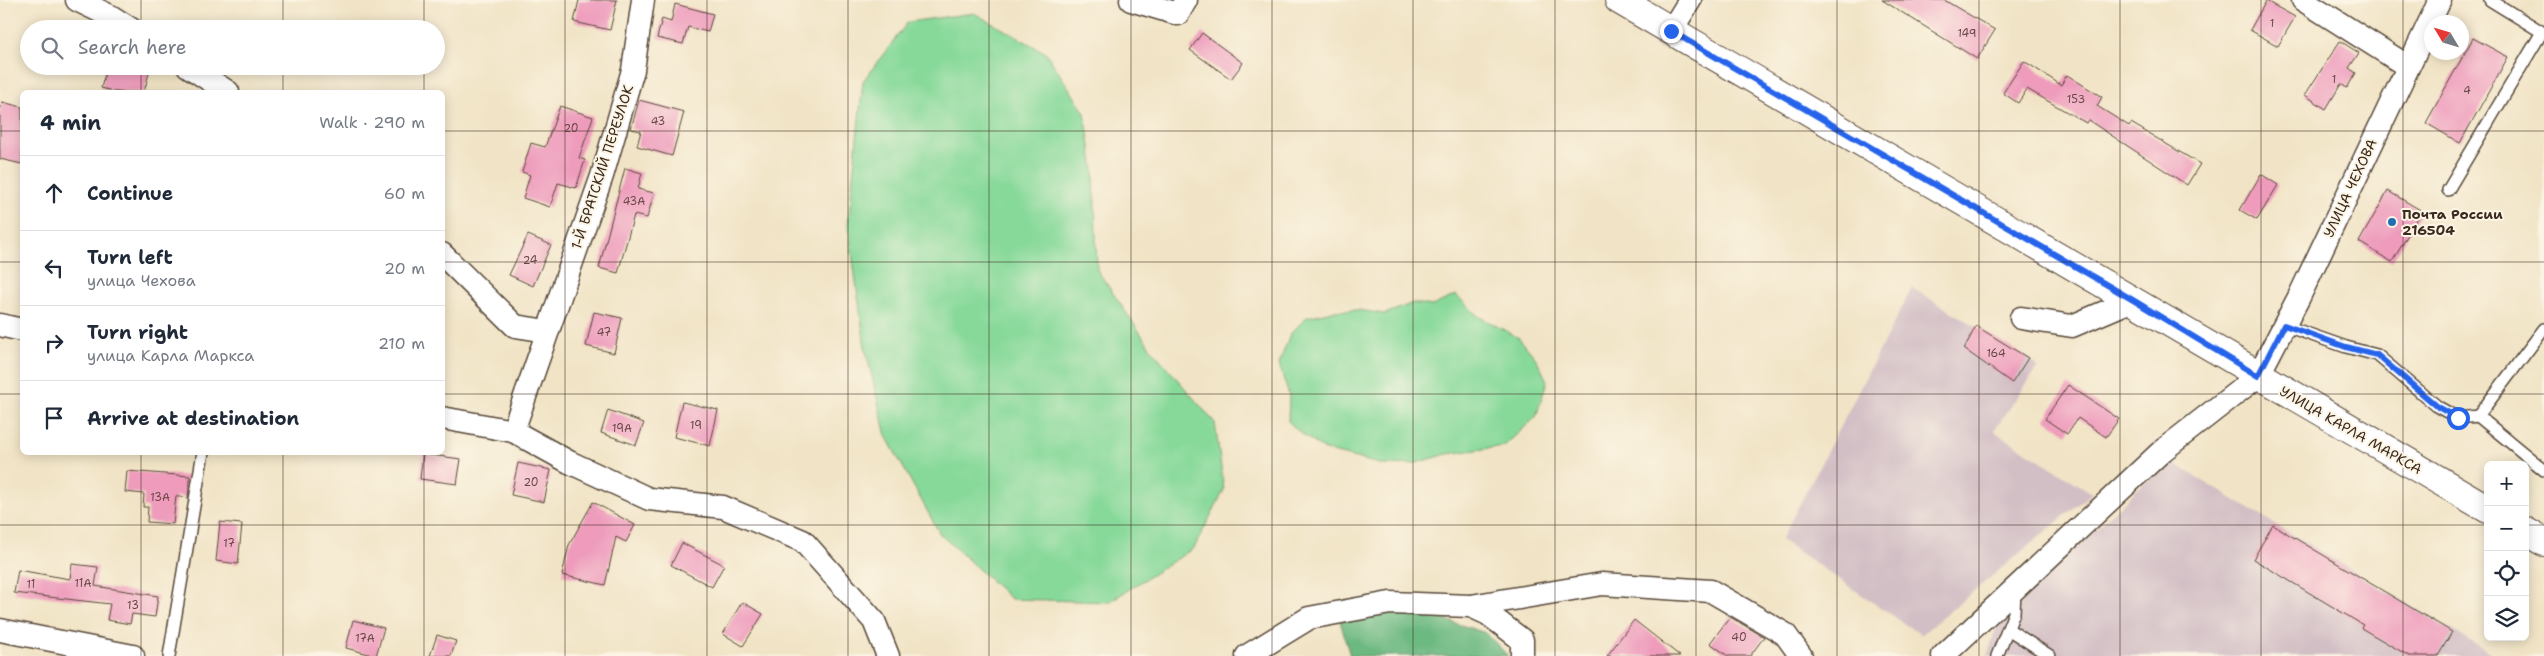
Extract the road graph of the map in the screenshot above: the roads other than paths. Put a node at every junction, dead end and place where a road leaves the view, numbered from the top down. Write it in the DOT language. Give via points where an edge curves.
graph roads {
  1 [pos="77,0"];
  2 [pos="643,0"];
  3 [pos="1131,0"];
  4 [pos="1186,0"];
  5 [pos="1619,0"];
  6 [pos="1690,0"];
  7 [pos="2302,0"];
  8 [pos="2440,0"];
  9 [pos="2495,1"];
  10 [pos="118,20"];
  11 [pos="1671,31"];
  12 [pos="2407,66"];
  13 [pos="202,75"];
  14 [pos="225,90"];
  15 [pos="2448,190"];
  16 [pos="445,257"];
  17 [pos="2133,300"];
  18 [pos="2021,318"];
  19 [pos="0,325"];
  20 [pos="2284,325"];
  21 [pos="2544,329"];
  22 [pos="20,330"];
  23 [pos="547,331"];
  24 [pos="2258,376"];
  25 [pos="2478,416"];
  26 [pos="445,419"];
  27 [pos="513,431"];
  28 [pos="202,455"];
  29 [pos="2544,470"];
  30 [pos="2484,507"];
  31 [pos="2529,533"];
  32 [pos="2544,542"];
  33 [pos="2015,587"];
  34 [pos="1472,606"];
  35 [pos="2008,629"];
  36 [pos="0,630"];
  37 [pos="133,656"];
  38 [pos="169,656"];
  39 [pos="888,656"];
  40 [pos="1247,656"];
  41 [pos="1522,656"];
  42 [pos="1801,656"];
  43 [pos="1944,656"];
  44 [pos="1997,656"];
  45 [pos="2050,656"];
  1 -- 10 [label="street"];
  2 -- 23 [label="street, 1-Й БРАТСКИЙ ПЕРЕУЛОК" via="628,88 602,176"];
  3 -- 4 [label="street" via="1178,14"];
  5 -- 11 [label="main road, УЛИЦА КАРЛА МАРКСА"];
  6 -- 11 [label="street"];
  7 -- 12 [label="street"];
  8 -- 12 [label="street, УЛИЦА ЧЕХОВА"];
  9 -- 15 [label="lane" via="2542,32"];
  11 -- 17 [label="main road, УЛИЦА КАРЛА МАРКСА"];
  12 -- 20 [label="street, УЛИЦА ЧЕХОВА"];
  13 -- 14 [label="street"];
  16 -- 23 [label="street" via="515,326"];
  17 -- 18 [label="street" via="2072,326"];
  17 -- 24 [label="main road, УЛИЦА КАРЛА МАРКСА"];
  19 -- 22 [label="street"];
  20 -- 24 [label="street, УЛИЦА ЧЕХОВА"];
  20 -- 25 [label="lane" via="2377,355 2438,407 2458,418"];
  21 -- 25 [label="lane"];
  23 -- 27 [label="street, 1-Й БРАТСКИЙ ПЕРЕУЛОК"];
  24 -- 30 [label="main road, УЛИЦА КАРЛА МАРКСА"];
  24 -- 33 [label="street" via="2162,451"];
  25 -- 29 [label="lane"];
  26 -- 27 [label="street"];
  27 -- 39 [label="street" via="569,462 649,499 723,507 803,541 874,621"];
  28 -- 38 [label="lane"];
  31 -- 32 [label="main road"];
  33 -- 35 [label="lane" via="2014,613"];
  33 -- 43 [label="street"];
  34 -- 40 [label="street" via="1390,603 1309,618"];
  34 -- 41 [label="street" via="1522,640"];
  34 -- 42 [label="street" via="1602,584 1711,591 1785,634"];
  35 -- 44 [label="lane"];
  35 -- 45 [label="lane"];
  36 -- 37 [label="street"];
}
